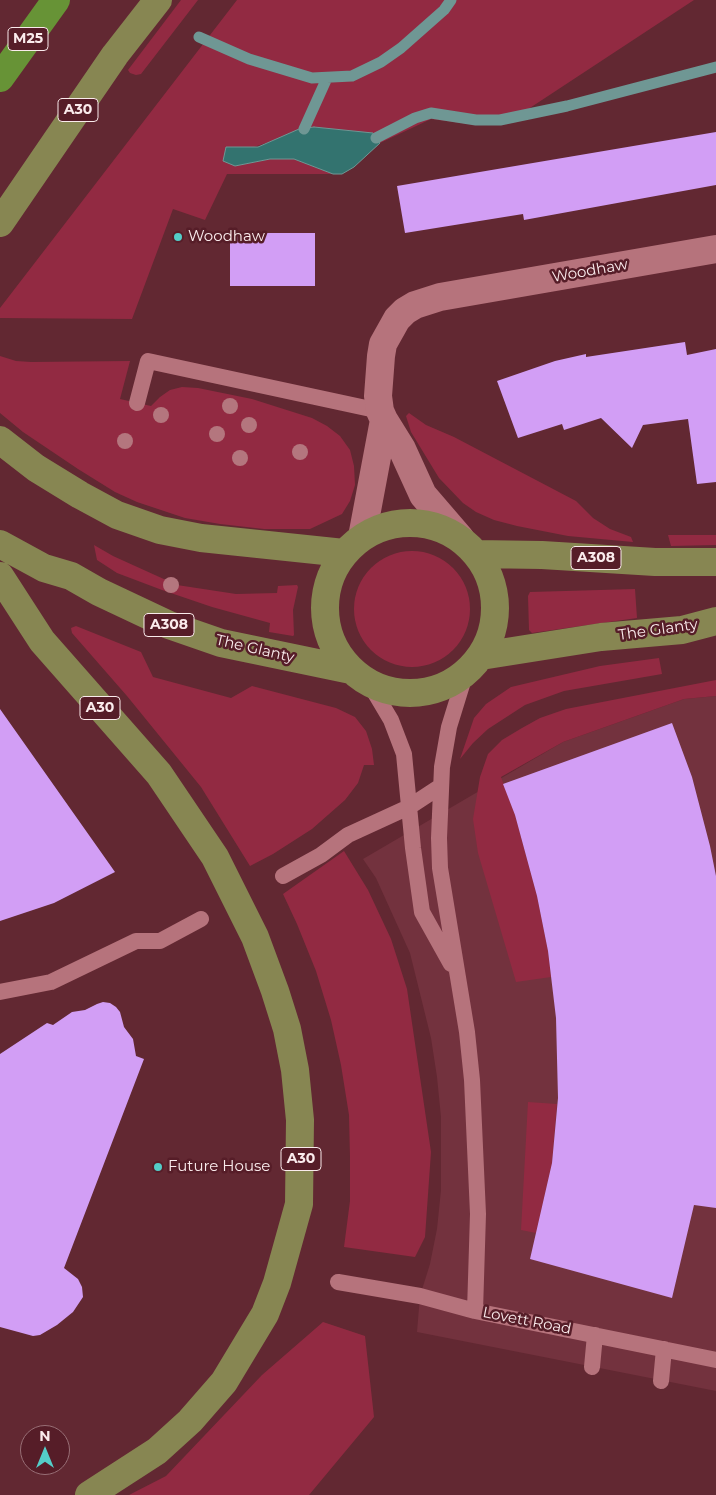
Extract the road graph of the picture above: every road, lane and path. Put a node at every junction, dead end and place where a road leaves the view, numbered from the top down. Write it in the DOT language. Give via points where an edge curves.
graph roads {
  1 [pos="56,0"];
  2 [pos="158,0"];
  3 [pos="0,78"];
  4 [pos="0,223"];
  5 [pos="716,249"];
  6 [pos="137,403"];
  7 [pos="382,416"];
  8 [pos="0,440"];
  9 [pos="0,544"];
  10 [pos="353,545"];
  11 [pos="468,546"];
  12 [pos="716,562"];
  13 [pos="0,576"];
  14 [pos="716,621"];
  15 [pos="474,664"];
  16 [pos="360,677"];
  17 [pos="441,786"];
  18 [pos="409,807"];
  19 [pos="282,876"];
  20 [pos="201,919"];
  21 [pos="456,972"];
  22 [pos="0,992"];
  23 [pos="338,1282"];
  24 [pos="475,1311"];
  25 [pos="595,1335"];
  26 [pos="664,1349"];
  27 [pos="716,1360"];
  28 [pos="592,1367"];
  29 [pos="661,1380"];
  30 [pos="89,1495"];
  1 -- 3 [label="highway, M25"];
  2 -- 4 [label="main road, A30"];
  5 -- 7 [label="street, Woodhaw" via="440,297 415,305 397,319 383,344 378,382"];
  6 -- 7 [label="lane" via="148,361"];
  7 -- 10 [label="street, Woodhaw"];
  7 -- 11 [label="street, Woodhaw" via="402,449 423,495"];
  8 -- 10 [label="main road" via="36,468 80,495 117,515 160,530 201,538"];
  9 -- 16 [label="main road, The Glanty / A308" via="44,568 70,576 169,624 222,643"];
  10 -- 11 [label="main road" via="382,526 402,522 440,528"];
  10 -- 16 [label="main road" via="328,581 324,612 332,644 340,658"];
  11 -- 12 [label="main road, A308" via="542,555"];
  11 -- 15 [label="main road" via="485,567 495,596 496,612 488,642"];
  13 -- 30 [label="main road, A30" via="42,641 159,774 216,857 255,937 275,991 295,1070 299,1110 299,1204 280,1274 265,1314 224,1382 190,1421 157,1451"];
  14 -- 15 [label="main road, The Glanty" via="682,630 601,637"];
  15 -- 16 [label="main road" via="448,684 430,691 389,691"];
  15 -- 17 [label="lane" via="449,727"];
  16 -- 18 [label="lane" via="398,735 405,761"];
  17 -- 18 [label="lane"];
  17 -- 21 [label="lane" via="440,868"];
  18 -- 19 [label="lane" via="348,835 321,855"];
  18 -- 21 [label="lane" via="422,912"];
  20 -- 22 [label="lane" via="160,941 136,941 51,982"];
  21 -- 24 [label="lane" via="467,1032 476,1133"];
  23 -- 24 [label="lane, Lovett Road" via="420,1296"];
  24 -- 25 [label="lane, Lovett Road"];
  25 -- 26 [label="lane, Lovett Road"];
  25 -- 28 [label="lane"];
  26 -- 27 [label="lane, Lovett Road"];
  26 -- 29 [label="lane"];
}
